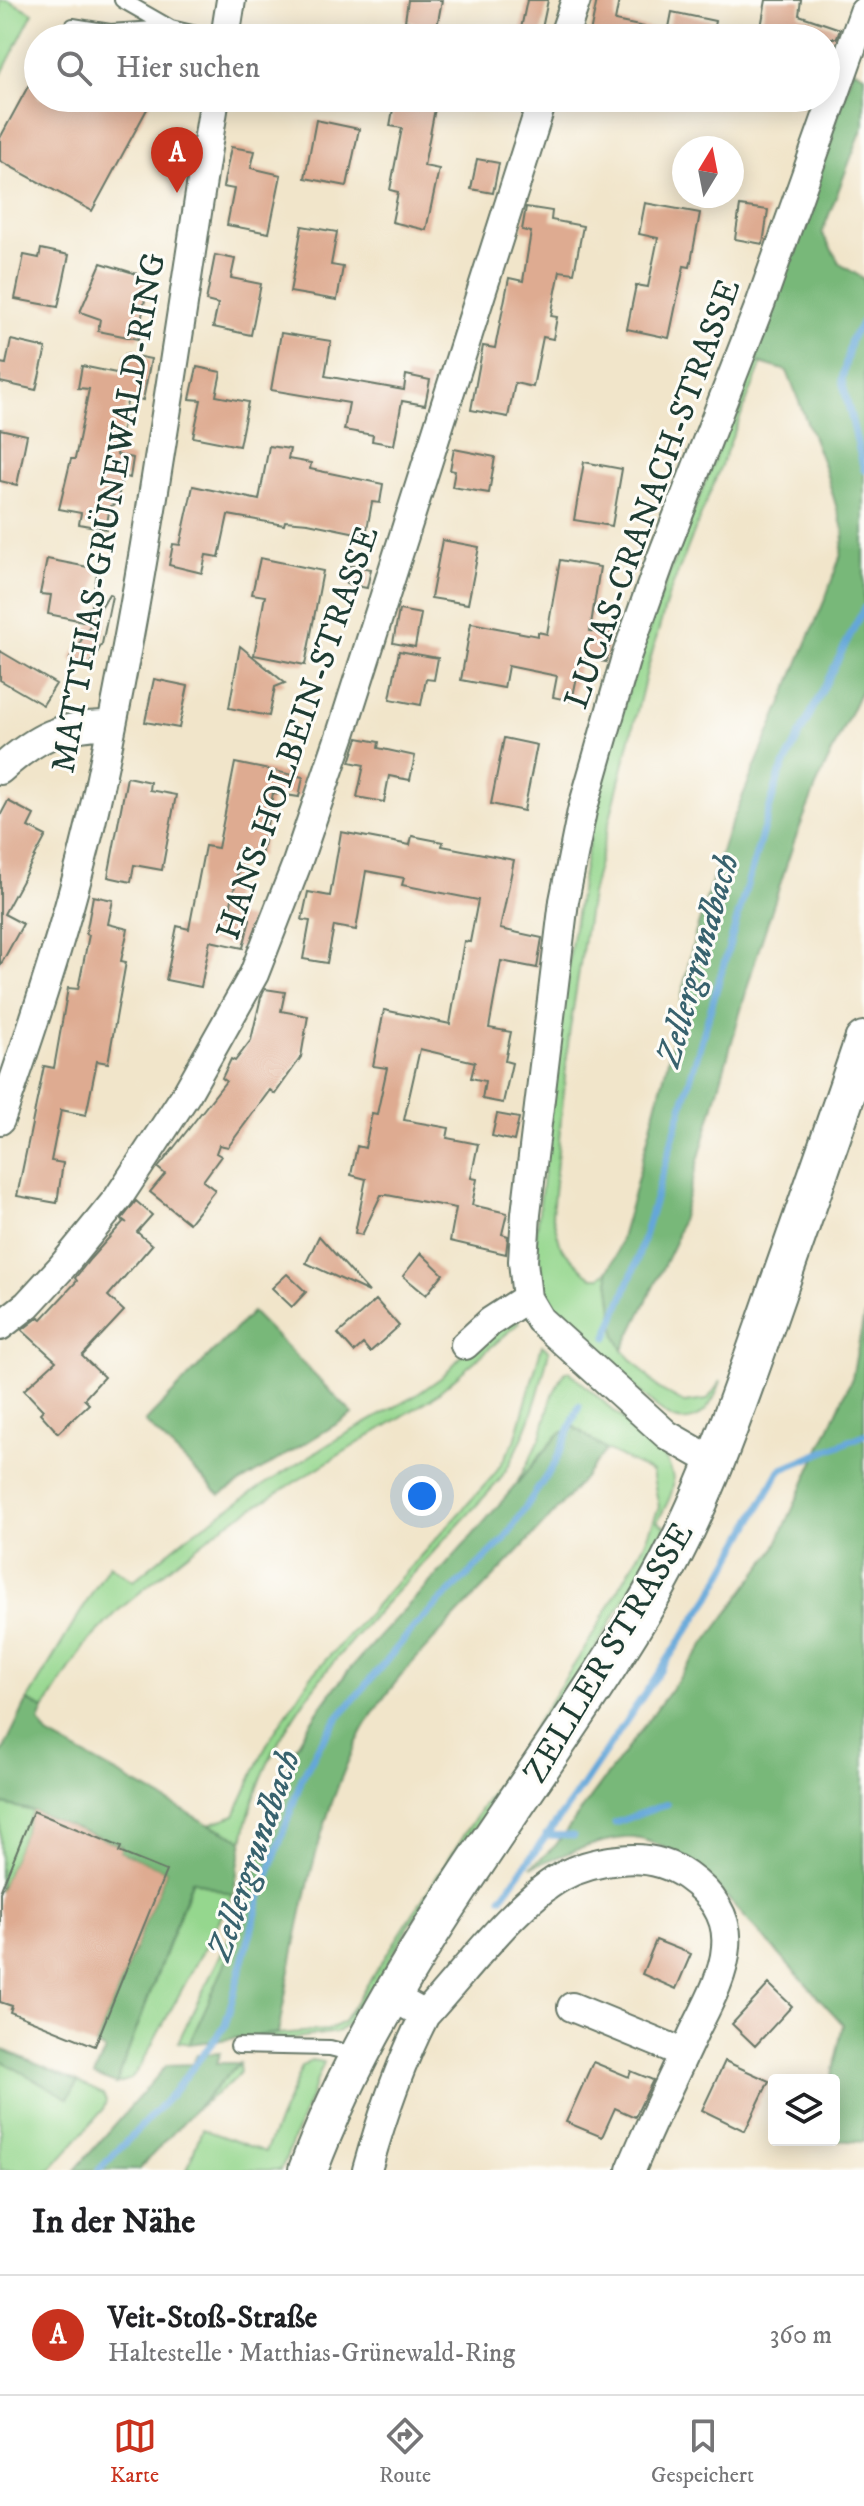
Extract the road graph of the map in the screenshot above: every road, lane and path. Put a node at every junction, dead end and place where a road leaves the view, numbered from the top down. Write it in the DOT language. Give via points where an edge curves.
graph roads {
  1 [pos="122,0"];
  2 [pos="231,0"];
  3 [pos="576,0"];
  4 [pos="144,6"];
  5 [pos="864,12"];
  6 [pos="166,24"];
  7 [pos="227,24"];
  8 [pos="568,24"];
  9 [pos="840,80"];
  10 [pos="213,112"];
  11 [pos="539,112"];
  12 [pos="828,112"];
  13 [pos="112,725"];
  14 [pos="0,770"];
  15 [pos="864,1041"];
  16 [pos="0,1120"];
  17 [pos="527,1298"];
  18 [pos="0,1326"];
  19 [pos="465,1345"];
  20 [pos="716,1463"];
  21 [pos="391,1996"];
  22 [pos="572,2007"];
  23 [pos="425,2015"];
  24 [pos="238,2046"];
  25 [pos="684,2053"];
  26 [pos="357,2055"];
  27 [pos="308,2170"];
  28 [pos="367,2170"];
  29 [pos="631,2170"];
  1 -- 4 [label="lane"];
  2 -- 7 [label="street"];
  3 -- 8 [label="street"];
  4 -- 6 [label="lane"];
  5 -- 9 [label="street, LUCAS-CRANACH-STRASSE"];
  10 -- 13 [label="street, MATTHIAS-GRÜNEWALD-RING" via="148,537"];
  11 -- 18 [label="street, HANS-HOLBEIN-STRASSE" via="342,731 254,974 187,1093 118,1198 53,1278"];
  12 -- 17 [label="street, LUCAS-CRANACH-STRASSE" via="640,616 582,811 546,1037 525,1227"];
  13 -- 14 [label="street" via="53,732"];
  13 -- 16 [label="street, MATTHIAS-GRÜNEWALD-RING" via="62,928"];
  15 -- 20 [label="street, ZELLER STRASSE"];
  17 -- 19 [label="street"];
  17 -- 20 [label="street" via="540,1320 667,1435"];
  20 -- 21 [label="street, ZELLER STRASSE" via="644,1609"];
  21 -- 23 [label="street"];
  21 -- 26 [label="street, ZELLER STRASSE"];
  22 -- 25 [label="street"];
  23 -- 25 [label="street" via="530,1901 558,1878 610,1861 657,1861 678,1870 712,1899 726,1933 724,1963"];
  23 -- 28 [label="street" via="385,2104"];
  24 -- 26 [label="lane" via="330,2048"];
  25 -- 29 [label="street"];
  26 -- 27 [label="street, ZELLER STRASSE"];
}
